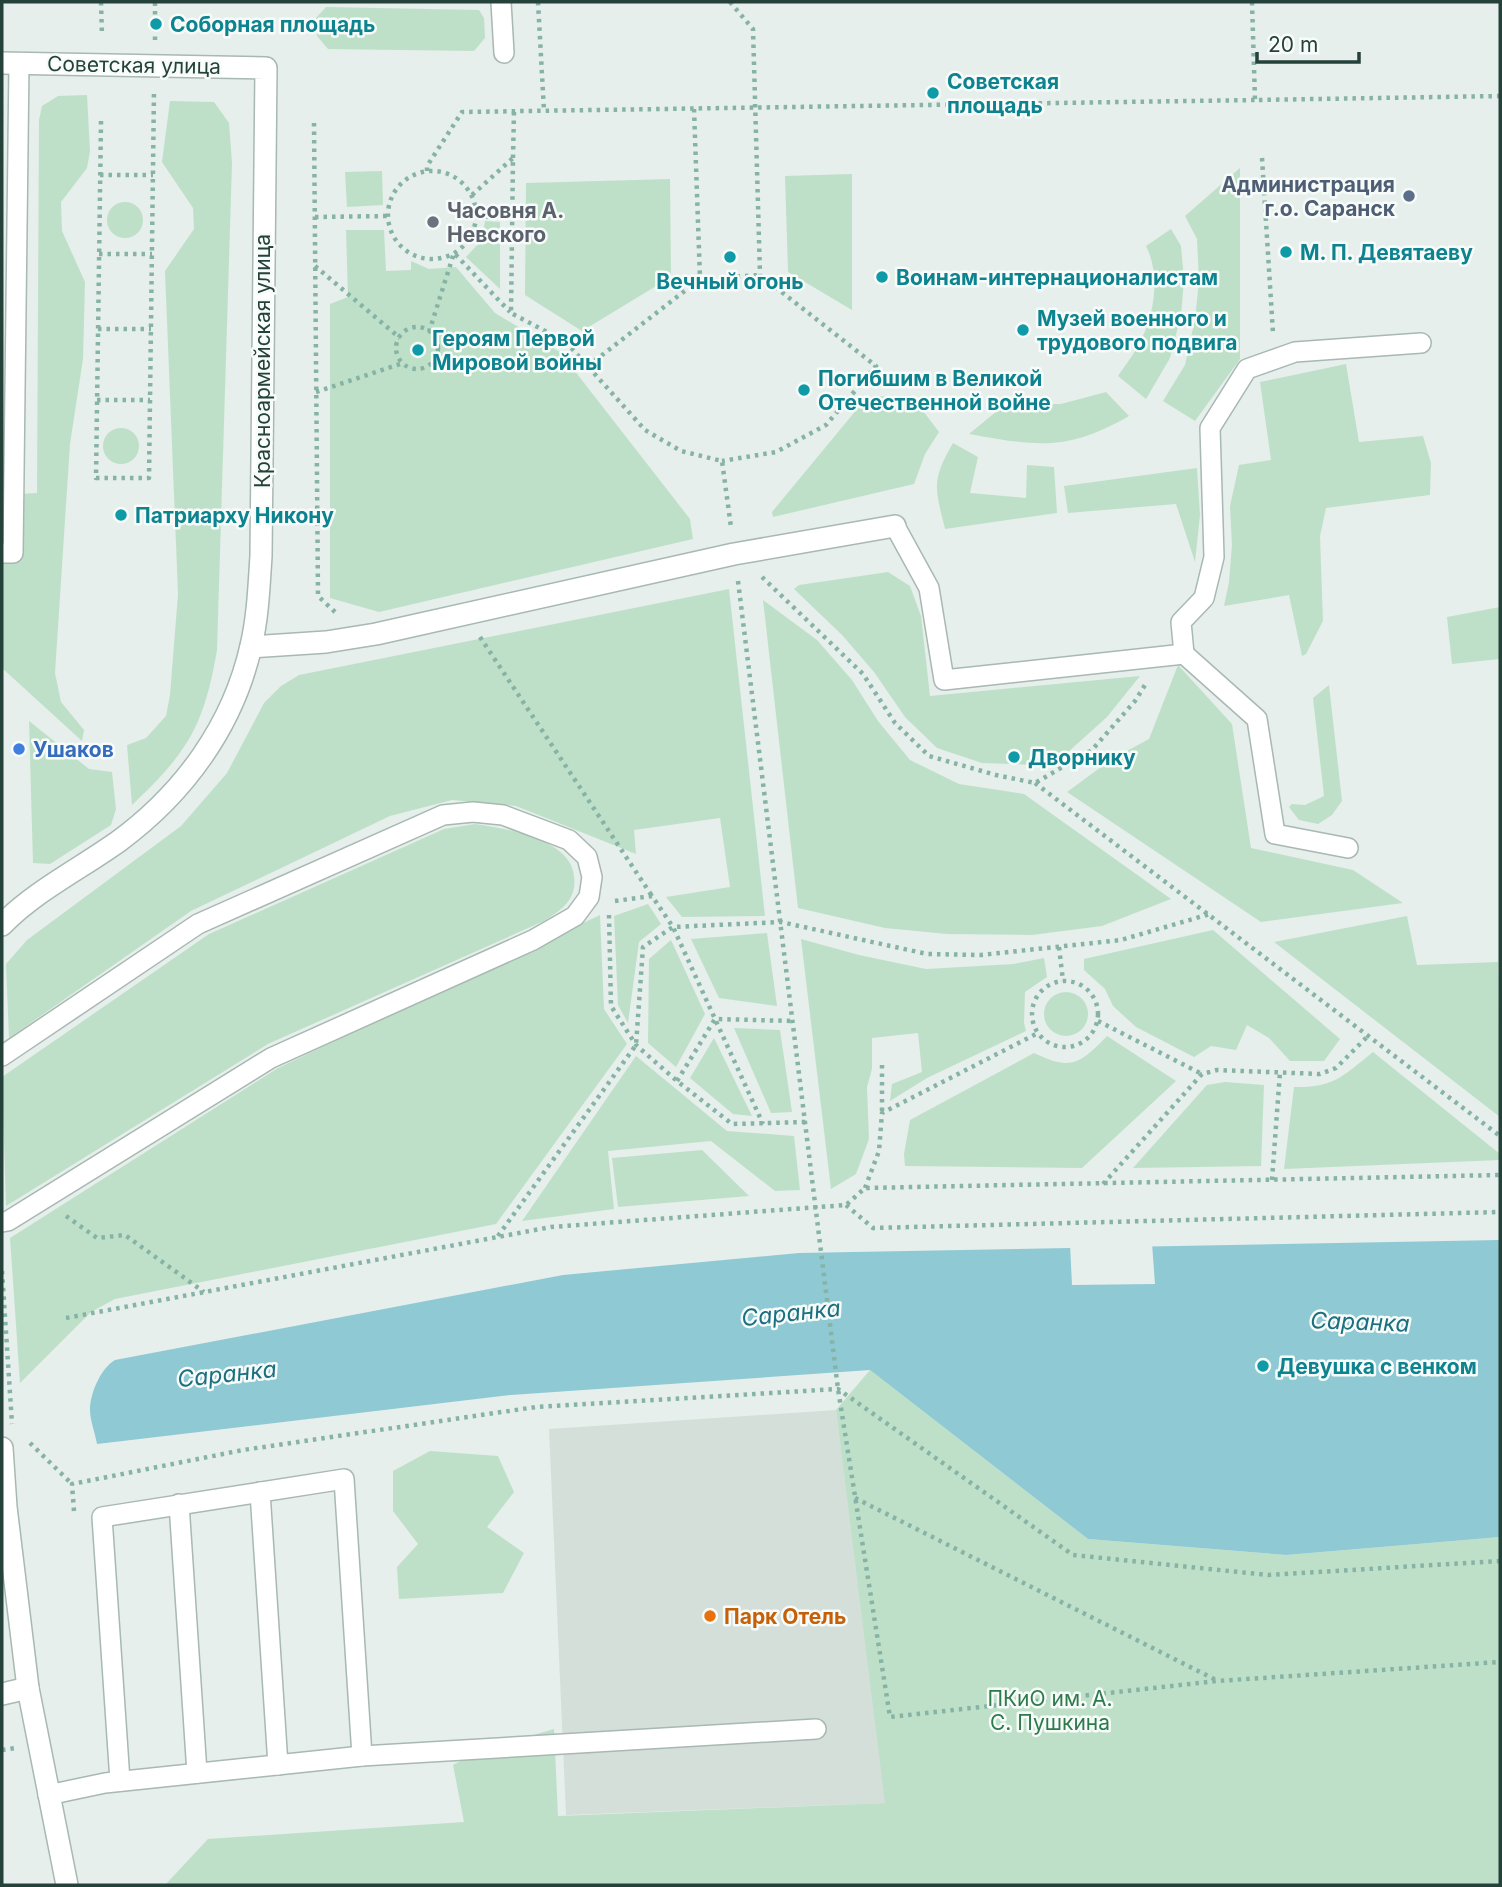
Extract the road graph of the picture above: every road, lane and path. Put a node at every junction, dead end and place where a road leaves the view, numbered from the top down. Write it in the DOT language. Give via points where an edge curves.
graph roads {
  1 [pos="101,2"];
  2 [pos="155,2"];
  3 [pos="500,2"];
  4 [pos="538,2"];
  5 [pos="730,2"];
  6 [pos="1252,2"];
  7 [pos="102,36"];
  8 [pos="504,53"];
  9 [pos="11,63"];
  10 [pos="155,66"];
  11 [pos="266,68"];
  12 [pos="1500,96"];
  13 [pos="1255,100"];
  14 [pos="755,107"];
  15 [pos="694,109"];
  16 [pos="514,111"];
  17 [pos="544,111"];
  18 [pos="100,121"];
  19 [pos="314,123"];
  20 [pos="513,158"];
  21 [pos="1262,158"];
  22 [pos="427,171"];
  23 [pos="100,175"];
  24 [pos="153,175"];
  25 [pos="472,195"];
  26 [pos="388,216"];
  27 [pos="512,216"];
  28 [pos="315,217"];
  29 [pos="476,217"];
  30 [pos="454,253"];
  31 [pos="99,254"];
  32 [pos="152,254"];
  33 [pos="315,266"];
  34 [pos="760,275"];
  35 [pos="700,279"];
  36 [pos="511,313"];
  37 [pos="98,329"];
  38 [pos="151,329"];
  39 [pos="429,332"];
  40 [pos="400,338"];
  41 [pos="1420,344"];
  42 [pos="1275,359"];
  43 [pos="403,363"];
  44 [pos="588,366"];
  45 [pos="316,393"];
  46 [pos="97,400"];
  47 [pos="150,400"];
  48 [pos="722,461"];
  49 [pos="895,526"];
  50 [pos="2,553"];
  51 [pos="734,554"];
  52 [pos="338,615"];
  53 [pos="476,630"];
  54 [pos="251,647"];
  55 [pos="1184,654"];
  56 [pos="1035,783"];
  57 [pos="1348,848"];
  58 [pos="592,877"];
  59 [pos="652,896"];
  60 [pos="610,902"];
  61 [pos="9,906"];
  62 [pos="1210,914"];
  63 [pos="781,922"];
  64 [pos="2,925"];
  65 [pos="673,928"];
  66 [pos="1059,947"];
  67 [pos="1063,981"];
  68 [pos="715,1019"];
  69 [pos="793,1021"];
  70 [pos="1098,1021"];
  71 [pos="1038,1033"];
  72 [pos="1368,1035"];
  73 [pos="636,1045"];
  74 [pos="2,1056"];
  75 [pos="882,1065"];
  76 [pos="1280,1072"];
  77 [pos="1202,1074"];
  78 [pos="677,1082"];
  79 [pos="882,1113"];
  80 [pos="806,1122"];
  81 [pos="763,1124"];
  82 [pos="1500,1136"];
  83 [pos="1500,1175"];
  84 [pos="1272,1180"];
  85 [pos="1103,1184"];
  86 [pos="865,1188"];
  87 [pos="43,1199"];
  88 [pos="846,1205"];
  89 [pos="817,1207"];
  90 [pos="1500,1212"];
  91 [pos="2,1222"];
  92 [pos="498,1236"];
  93 [pos="204,1292"];
  94 [pos="66,1318"];
  95 [pos="838,1389"];
  96 [pos="12,1425"];
  97 [pos="21,1434"];
  98 [pos="29,1442"];
  99 [pos="2,1448"];
  100 [pos="72,1484"];
  101 [pos="260,1492"];
  102 [pos="854,1498"];
  103 [pos="179,1504"];
  104 [pos="1500,1561"];
  105 [pos="1500,1662"];
  106 [pos="1217,1681"];
  107 [pos="27,1688"];
  108 [pos="2,1694"];
  109 [pos="816,1729"];
  110 [pos="362,1756"];
  111 [pos="278,1765"];
  112 [pos="197,1773"];
  113 [pos="120,1781"];
  114 [pos="48,1796"];
  115 [pos="66,1885"];
  1 -- 7 [label="path"];
  2 -- 10 [label="path"];
  3 -- 8 [label="lane"];
  4 -- 17 [label="path"];
  5 -- 14 [label="path" via="752,29"];
  6 -- 13 [label="path"];
  9 -- 10 [label="street, Советская улица"];
  9 -- 50 [label="lane" via="13,553"];
  10 -- 11 [label="street, Советская улица"];
  10 -- 24 [label="path"];
  11 -- 54 [label="street, Красноармейская улица" via="261,555"];
  12 -- 13 [label="path"];
  13 -- 14 [label="path"];
  14 -- 15 [label="path"];
  14 -- 34 [label="path"];
  15 -- 17 [label="path"];
  15 -- 35 [label="path"];
  16 -- 17 [label="path"];
  16 -- 20 [label="path"];
  16 -- 22 [label="path" via="463,112"];
  18 -- 23 [label="path"];
  19 -- 28 [label="path"];
  20 -- 25 [label="path"];
  20 -- 27 [label="path"];
  21 -- 42 [label="path"];
  22 -- 25 [label="path" via="453,176"];
  22 -- 26 [label="path" via="395,191"];
  23 -- 24 [label="path"];
  23 -- 31 [label="path"];
  24 -- 32 [label="path"];
  25 -- 29 [label="path"];
  26 -- 28 [label="path"];
  26 -- 30 [label="path" via="399,244 411,253 440,258"];
  27 -- 29 [label="path"];
  27 -- 36 [label="path"];
  28 -- 33 [label="path"];
  29 -- 30 [label="path" via="473,231"];
  30 -- 36 [label="path"];
  30 -- 39 [label="path"];
  31 -- 32 [label="path"];
  31 -- 37 [label="path"];
  32 -- 38 [label="path"];
  33 -- 40 [label="path"];
  33 -- 45 [label="path"];
  34 -- 35 [label="path"];
  34 -- 48 [label="path" via="876,366 826,425 776,452"];
  35 -- 44 [label="path"];
  36 -- 44 [label="path" via="566,342"];
  37 -- 38 [label="path"];
  37 -- 46 [label="path"];
  38 -- 47 [label="path"];
  39 -- 40 [label="path" via="409,328"];
  39 -- 43 [label="path" via="438,342 434,362 415,370"];
  40 -- 43 [label="path" via="396,351"];
  41 -- 42 [label="lane" via="1295,352"];
  42 -- 55 [label="lane" via="1247,369 1210,428 1214,557 1204,598 1181,622"];
  43 -- 45 [label="path"];
  44 -- 48 [label="path" via="645,429 681,451"];
  45 -- 52 [label="path" via="318,596"];
  46 -- 47 [label="path"];
  46 -- 47 [label="path" via="96,478 149,478"];
  48 -- 51 [label="path"];
  49 -- 51 [label="street"];
  49 -- 55 [label="lane" via="929,588 944,680"];
  51 -- 54 [label="street" via="376,634"];
  51 -- 63 [label="path"];
  53 -- 59 [label="path"];
  54 -- 61 [label="street, Красноармейская улица" via="219,732 197,767 163,804 120,840"];
  55 -- 57 [label="lane" via="1257,719 1275,834"];
  56 -- 62 [label="path"];
  58 -- 60 [label="path"];
  58 -- 74 [label="lane" via="587,856 569,840 503,815 473,811 443,815 198,924"];
  58 -- 87 [label="lane" via="589,897 575,916 533,940 271,1058"];
  59 -- 60 [label="path"];
  59 -- 65 [label="path"];
  60 -- 73 [label="path" via="611,1006"];
  61 -- 64 [label="street, Красноармейская улица"];
  62 -- 66 [label="path" via="1121,940"];
  62 -- 72 [label="path"];
  63 -- 65 [label="path"];
  63 -- 66 [label="path" via="927,954 981,955"];
  63 -- 69 [label="path"];
  65 -- 68 [label="path"];
  65 -- 73 [label="path" via="643,947"];
  66 -- 67 [label="path"];
  67 -- 70 [label="path" via="1080,984 1092,994"];
  67 -- 71 [label="path" via="1048,985 1036,998 1032,1010"];
  68 -- 69 [label="path"];
  68 -- 78 [label="path"];
  68 -- 81 [label="path"];
  69 -- 80 [label="path"];
  70 -- 71 [label="path" via="1083,1043 1067,1047 1051,1044"];
  70 -- 77 [label="path"];
  71 -- 79 [label="path"];
  72 -- 76 [label="path" via="1336,1068 1320,1074"];
  72 -- 82 [label="path"];
  73 -- 78 [label="path"];
  73 -- 92 [label="path"];
  75 -- 79 [label="path"];
  76 -- 77 [label="path" via="1217,1070"];
  76 -- 84 [label="path"];
  77 -- 85 [label="path"];
  78 -- 81 [label="path" via="732,1124"];
  79 -- 86 [label="path" via="879,1152"];
  80 -- 81 [label="path"];
  80 -- 89 [label="path"];
  83 -- 84 [label="path"];
  84 -- 85 [label="path"];
  85 -- 86 [label="path"];
  86 -- 88 [label="path"];
  87 -- 91 [label="lane"];
  87 -- 93 [label="path" via="97,1238 125,1235"];
  88 -- 89 [label="path"];
  88 -- 90 [label="path" via="873,1228"];
  89 -- 92 [label="path" via="551,1227"];
  89 -- 95 [label="path"];
  92 -- 93 [label="path"];
  93 -- 94 [label="path"];
  95 -- 102 [label="path"];
  95 -- 104 [label="path" via="1073,1555 1268,1575"];
  96 -- 97 [label="path"];
  98 -- 100 [label="path"];
  99 -- 107 [label="street"];
  101 -- 103 [label="lane"];
  101 -- 110 [label="lane" via="344,1479"];
  101 -- 111 [label="lane"];
  102 -- 106 [label="path"];
  102 -- 106 [label="path" via="890,1717"];
  103 -- 112 [label="lane"];
  103 -- 113 [label="lane" via="102,1517"];
  105 -- 106 [label="path"];
  107 -- 108 [label="street"];
  107 -- 114 [label="street"];
  109 -- 110 [label="lane"];
  110 -- 111 [label="lane"];
  111 -- 112 [label="lane"];
  112 -- 113 [label="lane"];
  113 -- 114 [label="lane"];
  114 -- 115 [label="street"];
}
